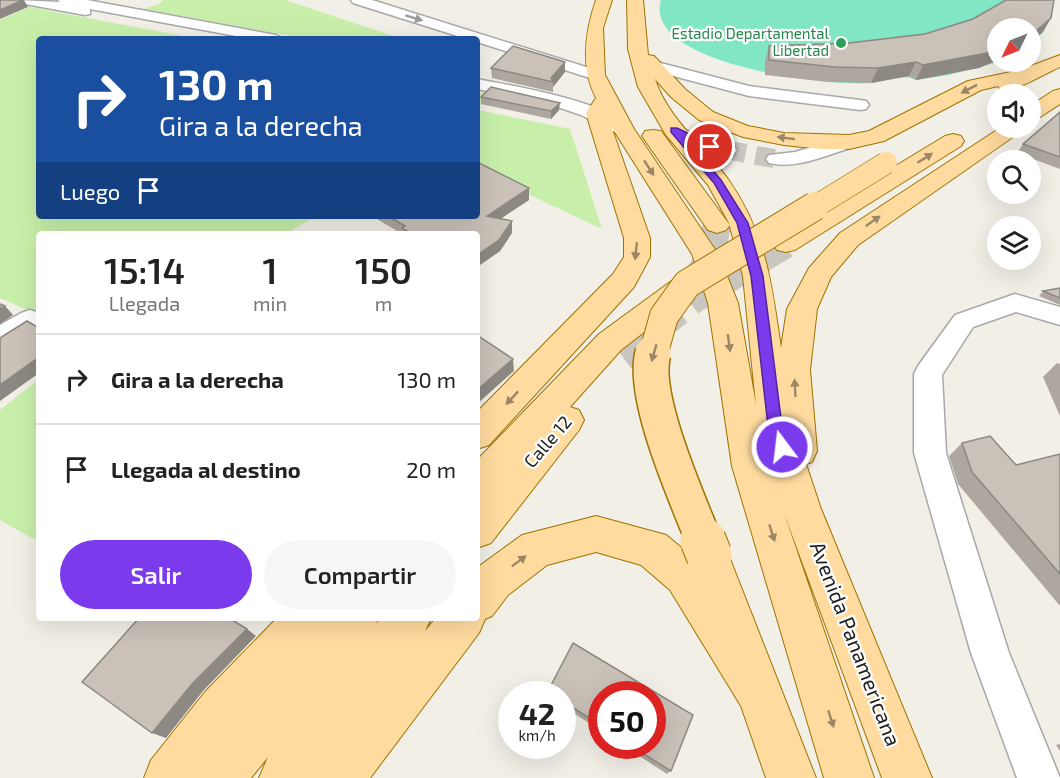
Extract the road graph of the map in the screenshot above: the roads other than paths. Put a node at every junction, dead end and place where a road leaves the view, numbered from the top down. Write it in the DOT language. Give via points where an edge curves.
graph roads {
  1 [pos="25,0"];
  2 [pos="65,0"];
  3 [pos="358,0"];
  4 [pos="604,0"];
  5 [pos="617,0"];
  6 [pos="634,0"];
  7 [pos="94,2"];
  8 [pos="219,36"];
  9 [pos="261,36"];
  10 [pos="451,36"];
  11 [pos="480,47"];
  12 [pos="645,57"];
  13 [pos="1060,60"];
  14 [pos="480,77"];
  15 [pos="1060,80"];
  16 [pos="1027,84"];
  17 [pos="1033,84"];
  18 [pos="480,85"];
  19 [pos="987,85"];
  20 [pos="1060,95"];
  21 [pos="615,99"];
  22 [pos="861,105"];
  23 [pos="1041,108"];
  24 [pos="987,109"];
  25 [pos="706,116"];
  26 [pos="987,116"];
  27 [pos="967,122"];
  28 [pos="674,130"];
  29 [pos="997,138"];
  30 [pos="849,142"];
  31 [pos="776,159"];
  32 [pos="717,225"];
  33 [pos="786,244"];
  34 [pos="687,284"];
  35 [pos="1060,316"];
  36 [pos="30,319"];
  37 [pos="0,338"];
  38 [pos="622,356"];
  39 [pos="480,432"];
  40 [pos="480,482"];
  41 [pos="802,509"];
  42 [pos="480,526"];
  43 [pos="480,597"];
  44 [pos="304,621"];
  45 [pos="354,621"];
  46 [pos="406,621"];
  47 [pos="462,621"];
  48 [pos="759,692"];
  49 [pos="169,778"];
  50 [pos="219,778"];
  51 [pos="284,778"];
  52 [pos="338,778"];
  53 [pos="791,778"];
  54 [pos="849,778"];
  55 [pos="907,778"];
  56 [pos="1039,778"];
  1 -- 8 [label="street"];
  2 -- 7 [label="street"];
  3 -- 10 [label="street, one-way"];
  4 -- 21 [label="main road" via="595,28"];
  5 -- 21 [label="main road" via="610,20"];
  6 -- 12 [label="main road"];
  7 -- 9 [label="street"];
  11 -- 21 [label="street, one-way"];
  12 -- 22 [label="street" via="749,91"];
  12 -- 25 [label="main road"];
  12 -- 28 [label="main road" via="648,87"];
  13 -- 16 [label="main road"];
  14 -- 21 [label="street"];
  15 -- 17 [label="main road"];
  18 -- 21 [label="street" via="545,97"];
  19 -- 30 [label="main road, one-way" via="975,85 876,136"];
  20 -- 23 [label="main road"];
  21 -- 32 [label="main road"];
  21 -- 39 [label="main road, one-way" via="637,257 624,280"];
  21 -- 54 [label="main road, one-way" via="714,276 723,303 750,466"];
  24 -- 27 [label="main road"];
  25 -- 28 [label="street" via="736,147 694,141"];
  30 -- 25 [label="main road, one-way" via="784,139 743,131"];
  26 -- 27 [label="main road"];
  33 -- 27 [label="main road, one-way"];
  27 -- 34 [label="main road, bridge" via="886,163"];
  28 -- 41 [label="main road" via="718,182 742,223 757,276 775,426"];
  41 -- 29 [label="main road, one-way" via="794,370 802,309 819,274 849,239"];
  30 -- 31 [label="street" via="796,158"];
  34 -- 40 [label="main road, bridge" via="610,342"];
  34 -- 48 [label="main road, one-way, bridge" via="664,316 651,364 661,430"];
  35 -- 56 [label="street" via="1016,303 964,321 928,374 930,453 990,653"];
  36 -- 37 [label="street"];
  38 -- 42 [label="main road, Calle 12"];
  41 -- 55 [label="main road, Avenida Panamericana"];
  43 -- 48 [label="main road, one-way" via="493,582 536,549 596,534 652,549 685,576"];
  44 -- 49 [label="main road" via="222,709"];
  45 -- 50 [label="main road"];
  46 -- 51 [label="main road"];
  47 -- 52 [label="main road"];
  48 -- 53 [label="main road"];
}
